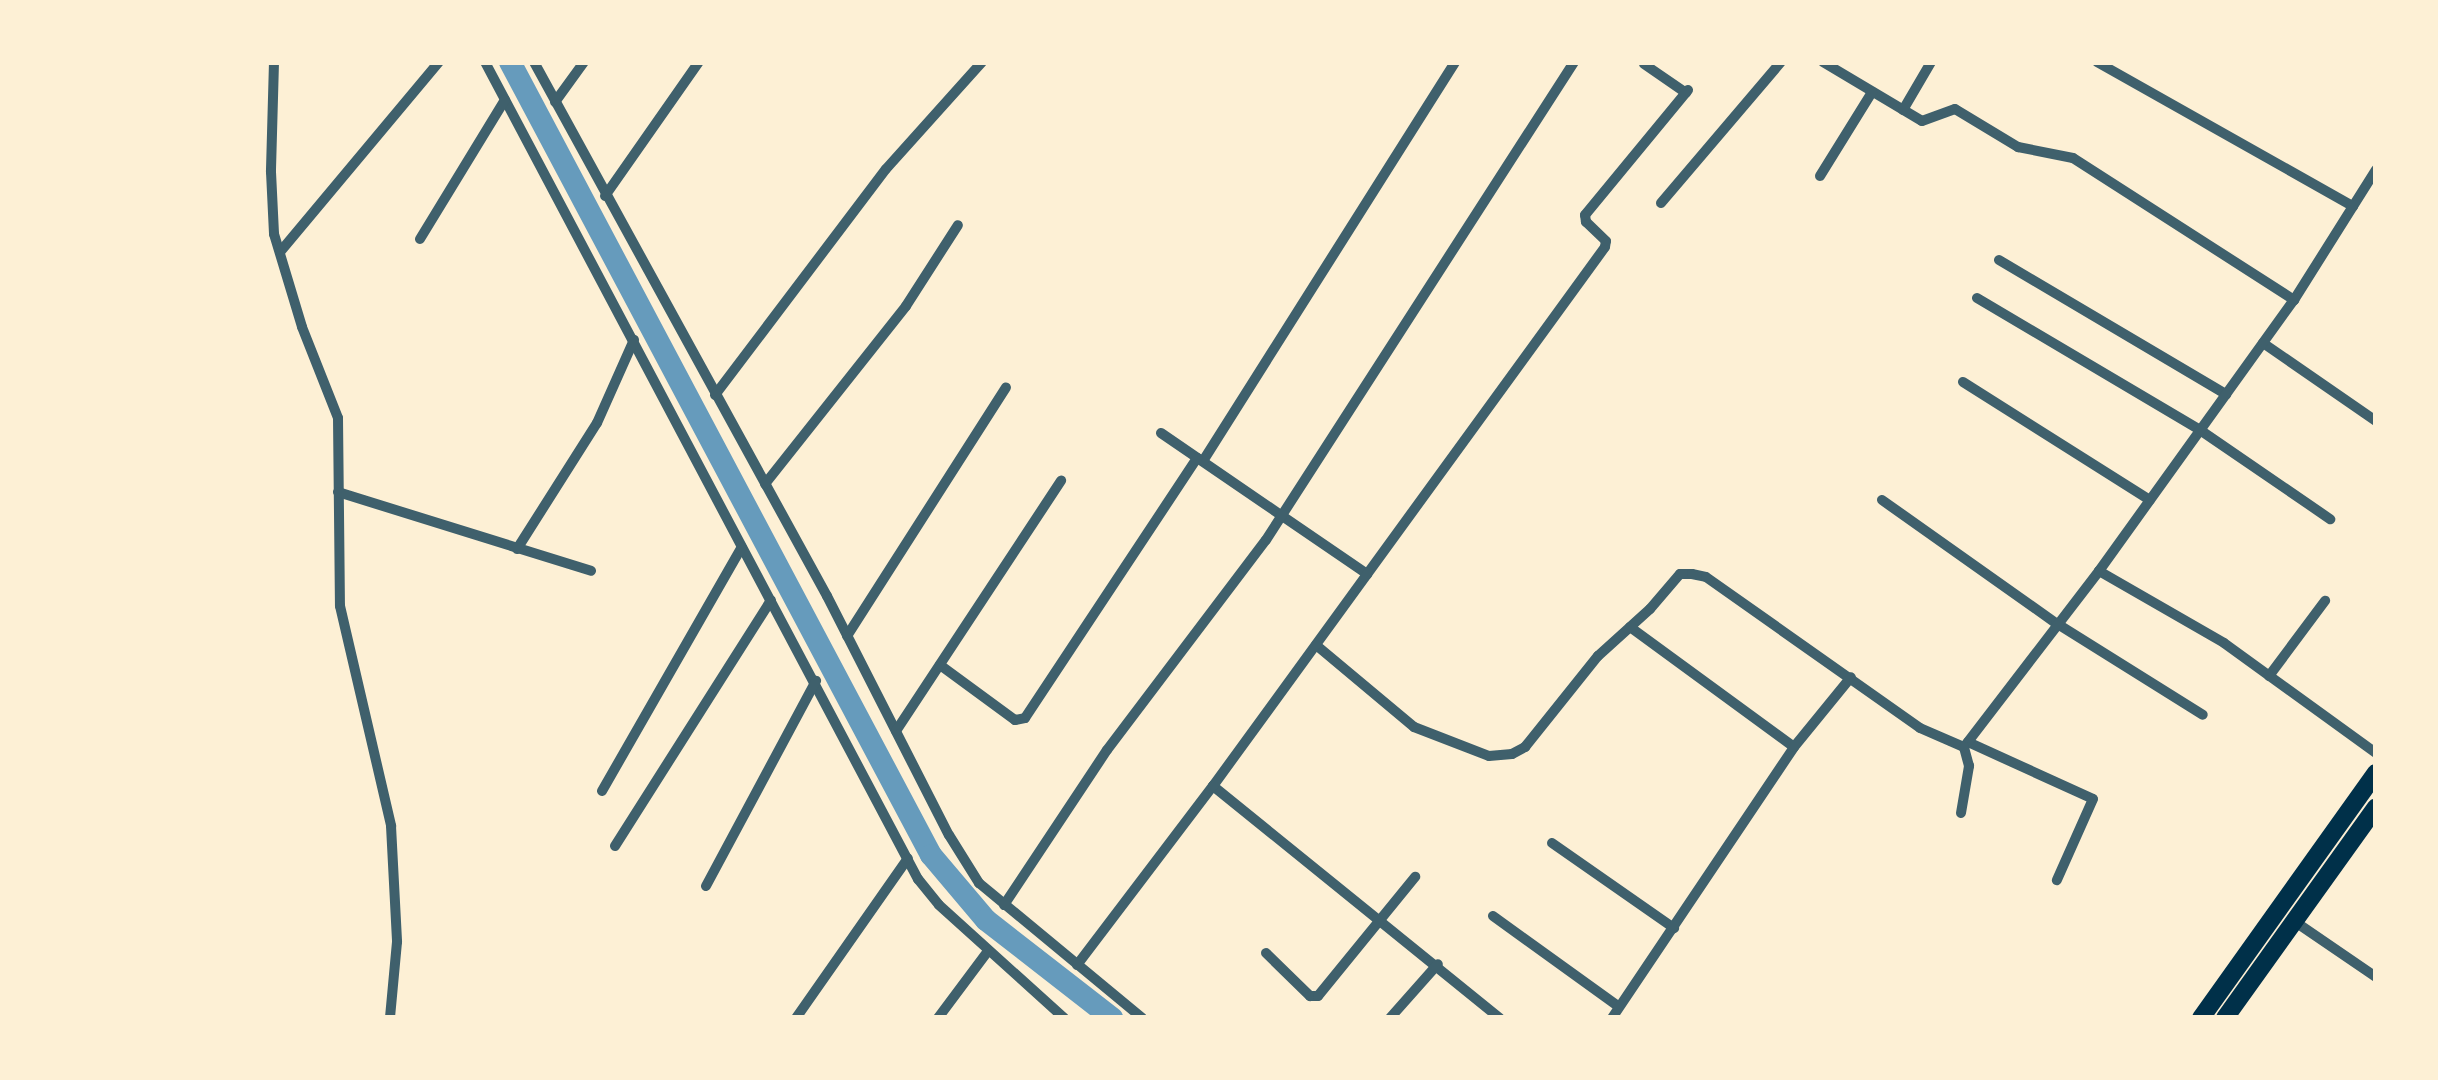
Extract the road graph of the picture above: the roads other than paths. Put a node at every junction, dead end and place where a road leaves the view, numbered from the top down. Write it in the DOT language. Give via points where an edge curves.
graph roads {
  1 [pos="274,62"];
  2 [pos="439,62"];
  3 [pos="485,62"];
  4 [pos="534,62"];
  5 [pos="584,62"];
  6 [pos="700,62"];
  7 [pos="982,62"];
  8 [pos="1455,62"];
  9 [pos="1574,62"];
  10 [pos="1781,62"];
  11 [pos="1823,62"];
  12 [pos="1931,62"];
  13 [pos="2097,62"];
  14 [pos="1644,64"];
  15 [pos="1872,92"];
  16 [pos="505,100"];
  17 [pos="555,102"];
  18 [pos="1903,110"];
  19 [pos="2376,170"];
  20 [pos="1820,176"];
  21 [pos="605,196"];
  22 [pos="1661,203"];
  23 [pos="2353,206"];
  24 [pos="958,225"];
  25 [pos="420,239"];
  26 [pos="280,252"];
  27 [pos="1999,260"];
  28 [pos="1977,298"];
  29 [pos="2294,300"];
  30 [pos="634,340"];
  31 [pos="2263,343"];
  32 [pos="1964,382"];
  33 [pos="1006,387"];
  34 [pos="714,394"];
  35 [pos="2226,394"];
  36 [pos="2376,421"];
  37 [pos="2200,430"];
  38 [pos="1161,433"];
  39 [pos="1200,460"];
  40 [pos="1060,481"];
  41 [pos="764,484"];
  42 [pos="338,492"];
  43 [pos="1882,500"];
  44 [pos="2150,500"];
  45 [pos="1282,515"];
  46 [pos="2330,519"];
  47 [pos="742,547"];
  48 [pos="517,549"];
  49 [pos="591,571"];
  50 [pos="2099,571"];
  51 [pos="1366,574"];
  52 [pos="771,600"];
  53 [pos="2325,600"];
  54 [pos="2056,623"];
  55 [pos="1630,627"];
  56 [pos="847,636"];
  57 [pos="1316,645"];
  58 [pos="940,665"];
  59 [pos="2269,676"];
  60 [pos="1850,677"];
  61 [pos="816,682"];
  62 [pos="2204,715"];
  63 [pos="896,731"];
  64 [pos="1966,744"];
  65 [pos="1794,747"];
  66 [pos="2376,753"];
  67 [pos="2376,773"];
  68 [pos="1213,786"];
  69 [pos="602,791"];
  70 [pos="2376,806"];
  71 [pos="1961,813"];
  72 [pos="1552,843"];
  73 [pos="616,846"];
  74 [pos="908,858"];
  75 [pos="1415,877"];
  76 [pos="2058,880"];
  77 [pos="706,886"];
  78 [pos="1004,905"];
  79 [pos="1493,916"];
  80 [pos="1382,920"];
  81 [pos="2294,921"];
  82 [pos="1674,928"];
  83 [pos="988,951"];
  84 [pos="1266,953"];
  85 [pos="1438,964"];
  86 [pos="1077,965"];
  87 [pos="2376,977"];
  88 [pos="1049,1004"];
  89 [pos="1620,1007"];
  90 [pos="390,1018"];
  91 [pos="796,1018"];
  92 [pos="938,1018"];
  93 [pos="1039,1018"];
  94 [pos="1064,1018"];
  95 [pos="1142,1018"];
  96 [pos="1390,1018"];
  97 [pos="1500,1018"];
  98 [pos="1612,1018"];
  99 [pos="2201,1018"];
  100 [pos="2224,1018"];
  1 -- 26 [label="street" via="270,172"];
  2 -- 26 [label="street"];
  3 -- 16 [label="street"];
  4 -- 17 [label="street"];
  5 -- 17 [label="street"];
  6 -- 21 [label="street"];
  7 -- 34 [label="street" via="886,169"];
  8 -- 39 [label="street"];
  9 -- 45 [label="street"];
  10 -- 22 [label="street"];
  11 -- 15 [label="street"];
  12 -- 18 [label="street"];
  13 -- 23 [label="street"];
  14 -- 51 [label="street" via="1687,92 1585,215 1604,246"];
  15 -- 18 [label="street"];
  15 -- 20 [label="street"];
  16 -- 25 [label="street"];
  16 -- 30 [label="street"];
  17 -- 21 [label="street"];
  18 -- 29 [label="street" via="1922,122 1955,109 2018,147 2073,158"];
  19 -- 23 [label="street"];
  21 -- 34 [label="street"];
  23 -- 29 [label="street"];
  24 -- 41 [label="street" via="906,306"];
  26 -- 42 [label="street" via="338,418"];
  27 -- 35 [label="street"];
  28 -- 37 [label="street"];
  29 -- 31 [label="street"];
  30 -- 47 [label="street"];
  30 -- 48 [label="street" via="597,423"];
  31 -- 35 [label="street"];
  31 -- 36 [label="street"];
  32 -- 44 [label="street"];
  33 -- 56 [label="street"];
  34 -- 41 [label="street"];
  35 -- 37 [label="street"];
  37 -- 44 [label="street"];
  37 -- 46 [label="street"];
  38 -- 39 [label="street"];
  39 -- 45 [label="street"];
  39 -- 58 [label="street" via="1025,718 1015,720"];
  40 -- 58 [label="street"];
  41 -- 56 [label="street"];
  42 -- 48 [label="street"];
  42 -- 90 [label="street" via="340,606 392,826 398,942"];
  43 -- 54 [label="street"];
  44 -- 50 [label="street"];
  45 -- 51 [label="street"];
  45 -- 78 [label="street" via="1108,750"];
  47 -- 52 [label="street"];
  47 -- 69 [label="street"];
  48 -- 49 [label="street"];
  50 -- 54 [label="street"];
  50 -- 59 [label="street"];
  51 -- 57 [label="street"];
  52 -- 61 [label="street"];
  52 -- 73 [label="street"];
  53 -- 59 [label="street"];
  54 -- 62 [label="street"];
  54 -- 64 [label="street"];
  55 -- 57 [label="street" via="1525,747 1489,756 1414,727"];
  55 -- 60 [label="street" via="1680,574 1706,576"];
  55 -- 65 [label="street"];
  56 -- 63 [label="street"];
  57 -- 68 [label="street"];
  58 -- 63 [label="street"];
  59 -- 66 [label="street"];
  60 -- 64 [label="street" via="1920,728"];
  60 -- 65 [label="street"];
  61 -- 74 [label="street"];
  61 -- 77 [label="street"];
  63 -- 78 [label="street" via="978,883"];
  64 -- 71 [label="street"];
  64 -- 76 [label="street" via="2093,798"];
  65 -- 82 [label="street"];
  67 -- 99 [label="main road"];
  68 -- 80 [label="street"];
  68 -- 86 [label="street"];
  70 -- 81 [label="main road"];
  72 -- 82 [label="street"];
  74 -- 83 [label="street" via="939,905"];
  74 -- 91 [label="street"];
  75 -- 80 [label="street"];
  78 -- 86 [label="street"];
  79 -- 89 [label="street"];
  80 -- 84 [label="street" via="1318,996 1310,996"];
  80 -- 85 [label="street"];
  81 -- 87 [label="street"];
  81 -- 100 [label="main road"];
  82 -- 89 [label="street"];
  83 -- 88 [label="street"];
  83 -- 92 [label="street"];
  85 -- 96 [label="street"];
  85 -- 97 [label="street"];
  86 -- 95 [label="street"];
  88 -- 93 [label="street"];
  88 -- 94 [label="street"];
  89 -- 98 [label="street"];
}
